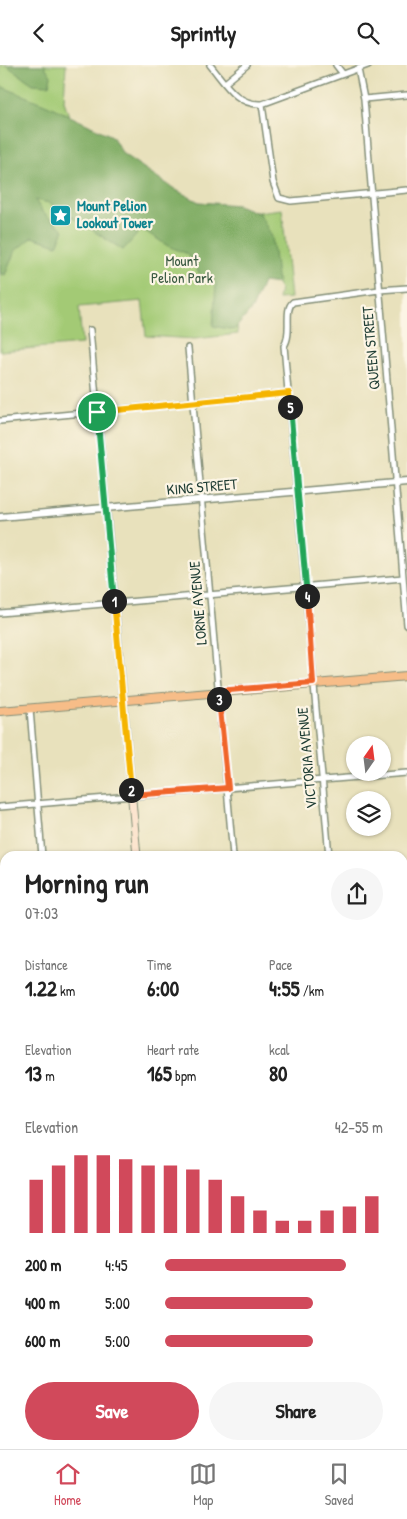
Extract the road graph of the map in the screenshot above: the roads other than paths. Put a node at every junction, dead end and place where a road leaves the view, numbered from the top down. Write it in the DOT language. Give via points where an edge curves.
graph roads {
  1 [pos="210,65"];
  2 [pos="247,65"];
  3 [pos="336,65"];
  4 [pos="368,65"];
  5 [pos="358,69"];
  6 [pos="343,74"];
  7 [pos="225,83"];
  8 [pos="407,95"];
  9 [pos="364,99"];
  10 [pos="262,104"];
  11 [pos="407,190"];
  12 [pos="371,193"];
  13 [pos="407,288"];
  14 [pos="379,290"];
  15 [pos="90,330"];
  16 [pos="188,348"];
  17 [pos="289,393"];
  18 [pos="194,403"];
  19 [pos="97,412"];
  20 [pos="0,421"];
  21 [pos="407,482"];
  22 [pos="396,483"];
  23 [pos="298,490"];
  24 [pos="201,499"];
  25 [pos="106,508"];
  26 [pos="0,517"];
  27 [pos="403,578"];
  28 [pos="306,586"];
  29 [pos="210,595"];
  30 [pos="115,604"];
  31 [pos="0,613"];
  32 [pos="407,625"];
  33 [pos="407,676"];
  34 [pos="313,683"];
  35 [pos="218,691"];
  36 [pos="123,699"];
  37 [pos="30,709"];
  38 [pos="0,711"];
  39 [pos="407,773"];
  40 [pos="321,779"];
  41 [pos="228,788"];
  42 [pos="131,795"];
  43 [pos="38,803"];
  44 [pos="0,807"];
  45 [pos="42,851"];
  46 [pos="137,851"];
  47 [pos="234,851"];
  48 [pos="328,851"];
  1 -- 7 [label="street"];
  2 -- 7 [label="street"];
  3 -- 6 [label="street"];
  4 -- 5 [label="street"];
  5 -- 6 [label="street"];
  5 -- 9 [label="street, QUEEN STREET"];
  6 -- 10 [label="street"];
  7 -- 10 [label="street" via="247,103"];
  8 -- 9 [label="street"];
  9 -- 12 [label="street, QUEEN STREET"];
  10 -- 12 [label="street" via="273,182 279,198 291,201"];
  11 -- 12 [label="street"];
  12 -- 14 [label="street, QUEEN STREET"];
  13 -- 14 [label="street"];
  14 -- 17 [label="street, VICTORIA AVENUE" via="293,302 289,308 289,339 284,346"];
  14 -- 22 [label="street, QUEEN STREET"];
  15 -- 19 [label="street"];
  16 -- 18 [label="street, LORNE AVENUE"];
  17 -- 18 [label="street"];
  17 -- 23 [label="street, VICTORIA AVENUE"];
  18 -- 19 [label="street"];
  18 -- 24 [label="street, LORNE AVENUE"];
  19 -- 20 [label="street"];
  19 -- 25 [label="street"];
  21 -- 22 [label="street, KING STREET"];
  22 -- 23 [label="street, KING STREET"];
  22 -- 27 [label="street, QUEEN STREET"];
  23 -- 24 [label="street, KING STREET"];
  23 -- 28 [label="street, VICTORIA AVENUE"];
  24 -- 25 [label="street, KING STREET"];
  24 -- 29 [label="street, LORNE AVENUE"];
  25 -- 26 [label="street, KING STREET"];
  25 -- 30 [label="street"];
  27 -- 28 [label="street"];
  27 -- 32 [label="street, QUEEN STREET"];
  28 -- 29 [label="street"];
  28 -- 34 [label="street, VICTORIA AVENUE"];
  29 -- 30 [label="street"];
  29 -- 35 [label="street, LORNE AVENUE"];
  30 -- 31 [label="street"];
  30 -- 36 [label="street"];
  33 -- 34 [label="main road"];
  34 -- 35 [label="main road"];
  34 -- 40 [label="street, VICTORIA AVENUE"];
  35 -- 36 [label="main road"];
  35 -- 41 [label="street, LORNE AVENUE"];
  36 -- 37 [label="main road"];
  36 -- 42 [label="main road"];
  37 -- 38 [label="main road"];
  37 -- 43 [label="street"];
  39 -- 40 [label="street"];
  40 -- 41 [label="street"];
  40 -- 48 [label="street, VICTORIA AVENUE"];
  41 -- 42 [label="street"];
  41 -- 47 [label="street, LORNE AVENUE"];
  42 -- 43 [label="street"];
  42 -- 46 [label="main road"];
  43 -- 44 [label="street"];
  43 -- 45 [label="street"];
}
